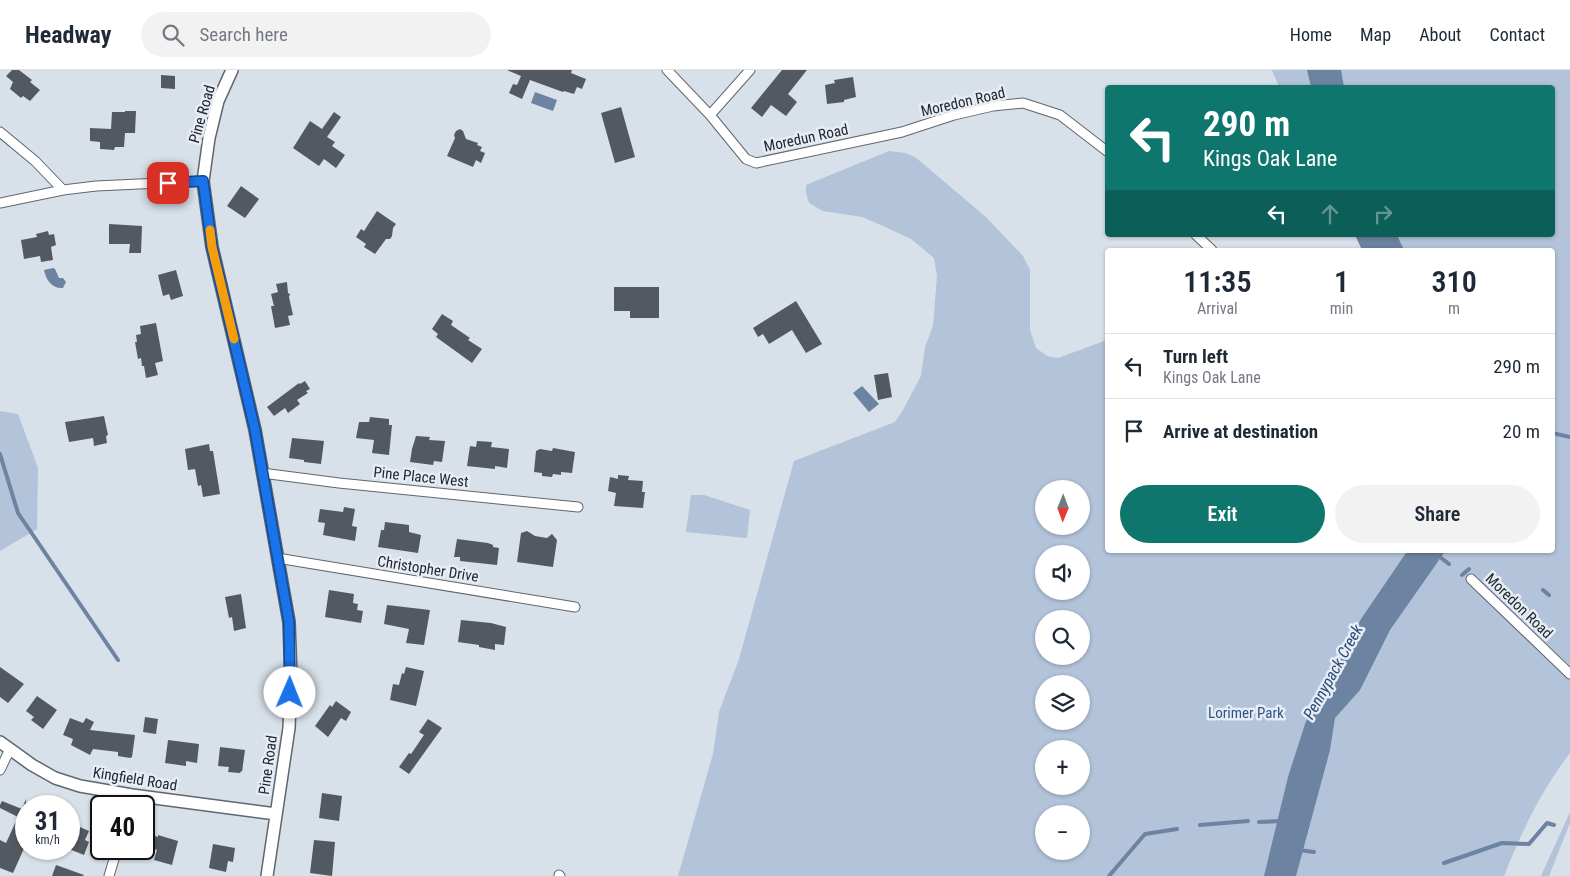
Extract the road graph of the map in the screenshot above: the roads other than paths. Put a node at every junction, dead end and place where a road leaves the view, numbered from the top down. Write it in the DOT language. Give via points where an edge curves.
graph roads {
  1 [pos="232,70"];
  2 [pos="667,70"];
  3 [pos="750,70"];
  4 [pos="710,116"];
  5 [pos="0,132"];
  6 [pos="902,132"];
  7 [pos="1105,150"];
  8 [pos="203,181"];
  9 [pos="63,190"];
  10 [pos="0,203"];
  11 [pos="1198,237"];
  12 [pos="1210,248"];
  13 [pos="262,473"];
  14 [pos="578,507"];
  15 [pos="278,558"];
  16 [pos="1470,579"];
  17 [pos="575,607"];
  18 [pos="1570,674"];
  19 [pos="0,742"];
  20 [pos="10,749"];
  21 [pos="0,770"];
  22 [pos="132,795"];
  23 [pos="155,798"];
  24 [pos="276,814"];
  25 [pos="114,860"];
  26 [pos="109,876"];
  27 [pos="267,876"];
  1 -- 8 [label="street, Pine Road" via="213,120"];
  2 -- 4 [label="street, Moredun Road"];
  3 -- 4 [label="street"];
  4 -- 6 [label="street, Moredun Road" via="746,159 756,163"];
  5 -- 9 [label="street"];
  6 -- 7 [label="street, Moredon Road" via="986,108 1023,104 1060,115"];
  8 -- 9 [label="street"];
  8 -- 13 [label="street, Pine Road" via="212,247"];
  9 -- 10 [label="street"];
  11 -- 12 [label="street"];
  13 -- 14 [label="street, Pine Place West"];
  13 -- 15 [label="street, Pine Road"];
  15 -- 17 [label="street, Christopher Drive"];
  15 -- 24 [label="street, Pine Road" via="289,622 291,676 289,728"];
  16 -- 18 [label="street, Moredon Road"];
  19 -- 20 [label="street, Kingfield Road"];
  20 -- 21 [label="street"];
  20 -- 22 [label="street, Kingfield Road" via="55,778"];
  23 -- 24 [label="street, Kingfield Road"];
  24 -- 27 [label="street, Pine Road"];
  25 -- 26 [label="street"];
}
